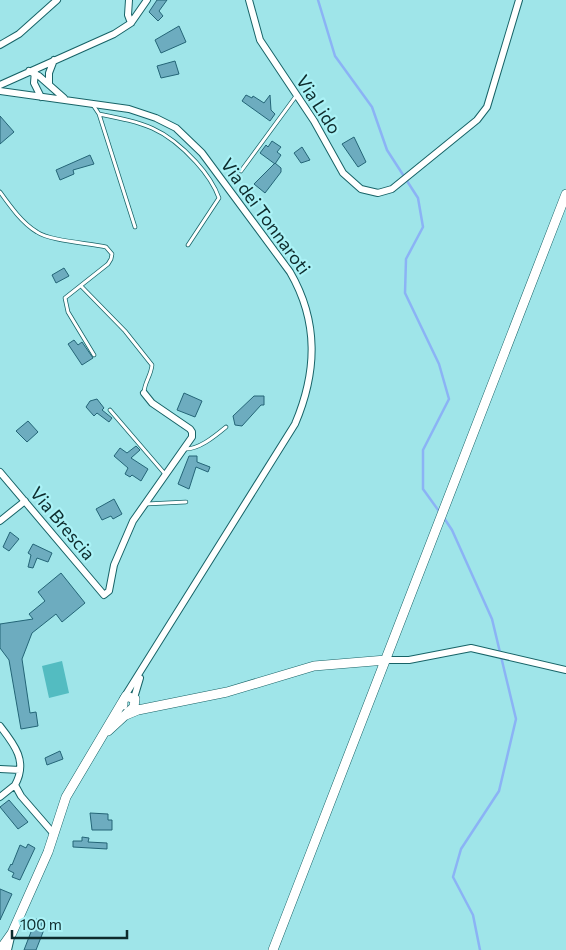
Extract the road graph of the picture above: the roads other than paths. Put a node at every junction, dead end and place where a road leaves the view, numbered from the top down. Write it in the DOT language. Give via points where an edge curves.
graph roads {
  1 [pos="57,0"];
  2 [pos="129,0"];
  3 [pos="147,0"];
  4 [pos="249,0"];
  5 [pos="519,0"];
  6 [pos="131,23"];
  7 [pos="0,45"];
  8 [pos="54,60"];
  9 [pos="33,71"];
  10 [pos="0,85"];
  11 [pos="49,85"];
  12 [pos="0,91"];
  13 [pos="296,95"];
  14 [pos="41,97"];
  15 [pos="67,100"];
  16 [pos="92,104"];
  17 [pos="99,114"];
  18 [pos="241,170"];
  19 [pos="0,192"];
  20 [pos="566,194"];
  21 [pos="134,227"];
  22 [pos="188,245"];
  23 [pos="81,286"];
  24 [pos="94,354"];
  25 [pos="144,393"];
  26 [pos="110,410"];
  27 [pos="226,427"];
  28 [pos="184,449"];
  29 [pos="0,472"];
  30 [pos="167,475"];
  31 [pos="25,501"];
  32 [pos="186,502"];
  33 [pos="144,504"];
  34 [pos="0,521"];
  35 [pos="386,660"];
  36 [pos="143,670"];
  37 [pos="566,670"];
  38 [pos="123,700"];
  39 [pos="132,707"];
  40 [pos="0,726"];
  41 [pos="93,748"];
  42 [pos="0,769"];
  43 [pos="20,770"];
  44 [pos="15,785"];
  45 [pos="0,797"];
  46 [pos="53,833"];
  47 [pos="12,933"];
  48 [pos="0,950"];
  49 [pos="8,950"];
  50 [pos="273,950"];
  1 -- 7 [label="street" via="18,34"];
  2 -- 6 [label="street"];
  3 -- 6 [label="street"];
  4 -- 13 [label="street, Via Lido" via="260,40"];
  5 -- 13 [label="street, Via Lido" via="487,107 477,120 392,189 378,193 361,189 351,182"];
  6 -- 8 [label="street" via="114,34"];
  8 -- 9 [label="street"];
  8 -- 11 [label="street"];
  9 -- 10 [label="street"];
  9 -- 11 [label="street"];
  9 -- 14 [label="street" via="34,83"];
  11 -- 15 [label="street"];
  12 -- 14 [label="street, Via dei Tonnaroti"];
  13 -- 18 [label="lane"];
  14 -- 15 [label="street, Via dei Tonnaroti"];
  15 -- 16 [label="street, Via dei Tonnaroti"];
  16 -- 17 [label="lane"];
  16 -- 36 [label="street, Via dei Tonnaroti" via="129,109 156,118 176,128 196,146 290,272 306,307 313,346 308,386 295,424"];
  17 -- 21 [label="lane"];
  17 -- 22 [label="lane" via="139,122 162,131 179,143 215,187 219,198"];
  19 -- 23 [label="lane" via="20,218 38,233 108,248 112,254 108,264"];
  20 -- 35 [label="main road"];
  23 -- 24 [label="lane" via="65,298 68,312"];
  23 -- 25 [label="lane" via="125,331 152,365"];
  25 -- 28 [label="street" via="152,403 192,432"];
  26 -- 30 [label="lane"];
  27 -- 28 [label="lane" via="213,438 192,449"];
  28 -- 30 [label="street"];
  29 -- 31 [label="street, Via Brescia"];
  30 -- 33 [label="street"];
  31 -- 33 [label="street, Via Brescia" via="104,595 109,591 114,565 133,521"];
  31 -- 34 [label="street"];
  32 -- 33 [label="lane"];
  35 -- 37 [label="street" via="409,660 471,648"];
  35 -- 39 [label="main road" via="314,666 236,690"];
  35 -- 50 [label="main road"];
  36 -- 38 [label="street"];
  36 -- 39 [label="street"];
  38 -- 39 [label="main road" via="124,706"];
  38 -- 41 [label="main road"];
  39 -- 41 [label="main road"];
  40 -- 43 [label="street" via="16,746"];
  41 -- 46 [label="main road" via="66,797"];
  42 -- 43 [label="street"];
  43 -- 44 [label="street"];
  44 -- 45 [label="street"];
  44 -- 46 [label="street"];
  46 -- 47 [label="main road" via="48,852"];
  47 -- 48 [label="main road"];
  47 -- 49 [label="street"];
}
